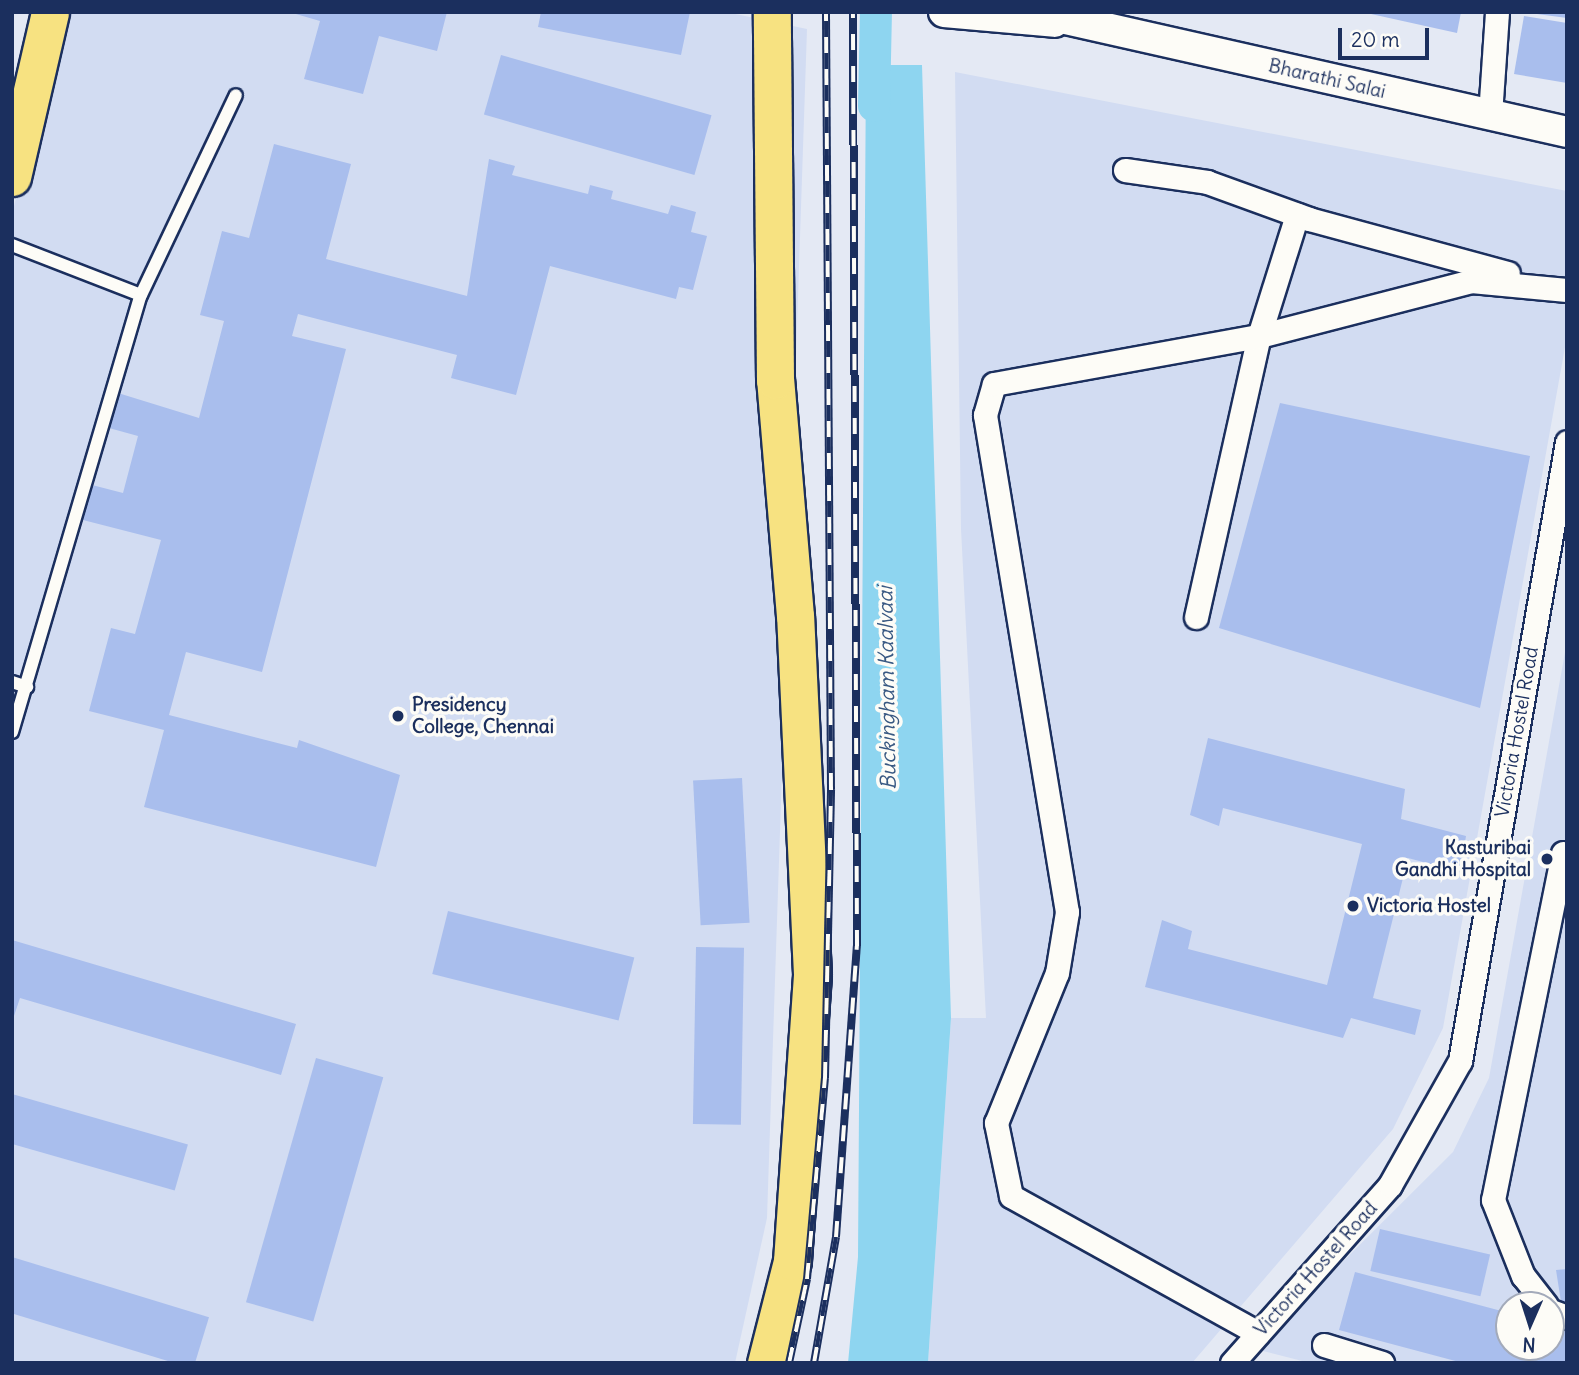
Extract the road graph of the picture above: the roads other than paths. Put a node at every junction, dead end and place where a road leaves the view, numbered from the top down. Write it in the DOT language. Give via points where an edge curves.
graph roads {
  1 [pos="25,12"];
  2 [pos="50,12"];
  3 [pos="772,12"];
  4 [pos="944,12"];
  5 [pos="1035,12"];
  6 [pos="1497,12"];
  7 [pos="1087,25"];
  8 [pos="12,64"];
  9 [pos="236,94"];
  10 [pos="1490,115"];
  11 [pos="1567,132"];
  12 [pos="1125,170"];
  13 [pos="12,177"];
  14 [pos="1297,215"];
  15 [pos="12,244"];
  16 [pos="1558,287"];
  17 [pos="141,295"];
  18 [pos="1259,336"];
  19 [pos="1566,446"];
  20 [pos="1196,617"];
  21 [pos="12,682"];
  22 [pos="27,687"];
  23 [pos="12,732"];
  24 [pos="1563,853"];
  25 [pos="1535,1291"];
  26 [pos="1258,1333"];
  27 [pos="1324,1345"];
  28 [pos="766,1363"];
  29 [pos="1232,1363"];
  30 [pos="1382,1363"];
  1 -- 8 [label="main road"];
  2 -- 13 [label="main road"];
  3 -- 28 [label="main road" via="775,380 795,616 812,974 792,1261"];
  4 -- 7 [label="street, Bharathi Salai"];
  5 -- 7 [label="street, Bharathi Salai"];
  6 -- 10 [label="street"];
  7 -- 10 [label="street, Bharathi Salai"];
  9 -- 17 [label="lane"];
  10 -- 11 [label="street, Bharathi Salai"];
  12 -- 14 [label="street" via="1207,182"];
  14 -- 16 [label="street"];
  14 -- 18 [label="street"];
  15 -- 17 [label="lane"];
  16 -- 18 [label="street" via="1471,281"];
  17 -- 22 [label="lane"];
  18 -- 20 [label="street"];
  18 -- 26 [label="street" via="994,384 985,415 1067,912 1057,973 996,1123 1011,1196"];
  19 -- 26 [label="street, Victoria Hostel Road" via="1460,1061 1390,1185"];
  21 -- 22 [label="lane"];
  22 -- 23 [label="lane"];
  24 -- 25 [label="street" via="1493,1200 1523,1276"];
  26 -- 29 [label="street, Victoria Hostel Road"];
  27 -- 30 [label="street"];
}
